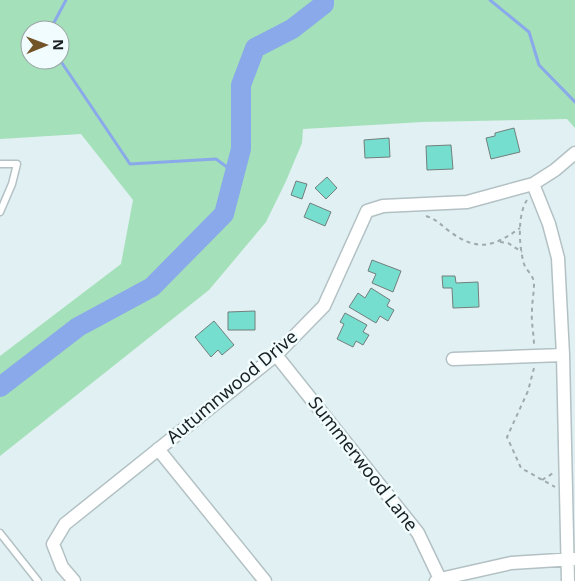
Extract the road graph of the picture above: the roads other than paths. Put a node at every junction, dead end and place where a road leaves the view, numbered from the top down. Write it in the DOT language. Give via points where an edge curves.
graph roads {
  1 [pos="575,153"];
  2 [pos="0,164"];
  3 [pos="534,188"];
  4 [pos="0,212"];
  5 [pos="276,355"];
  6 [pos="563,356"];
  7 [pos="453,358"];
  8 [pos="158,449"];
  9 [pos="0,533"];
  10 [pos="571,559"];
  11 [pos="438,580"];
  12 [pos="38,581"];
  13 [pos="74,581"];
  14 [pos="265,581"];
  15 [pos="568,581"];
  1 -- 3 [label="street, Autumnwood Drive"];
  2 -- 4 [label="lane" via="17,164"];
  3 -- 5 [label="street, Autumnwood Drive" via="467,202 383,206 367,211 324,306"];
  3 -- 6 [label="street" via="549,224 558,258"];
  5 -- 8 [label="street, Autumnwood Drive"];
  5 -- 11 [label="street, Summerwood Lane" via="418,533"];
  6 -- 7 [label="street"];
  6 -- 10 [label="street"];
  8 -- 13 [label="street, Autumnwood Drive" via="65,524 53,544 62,567"];
  8 -- 14 [label="street"];
  9 -- 12 [label="lane"];
  10 -- 11 [label="street" via="511,563"];
  10 -- 15 [label="street"];
}
